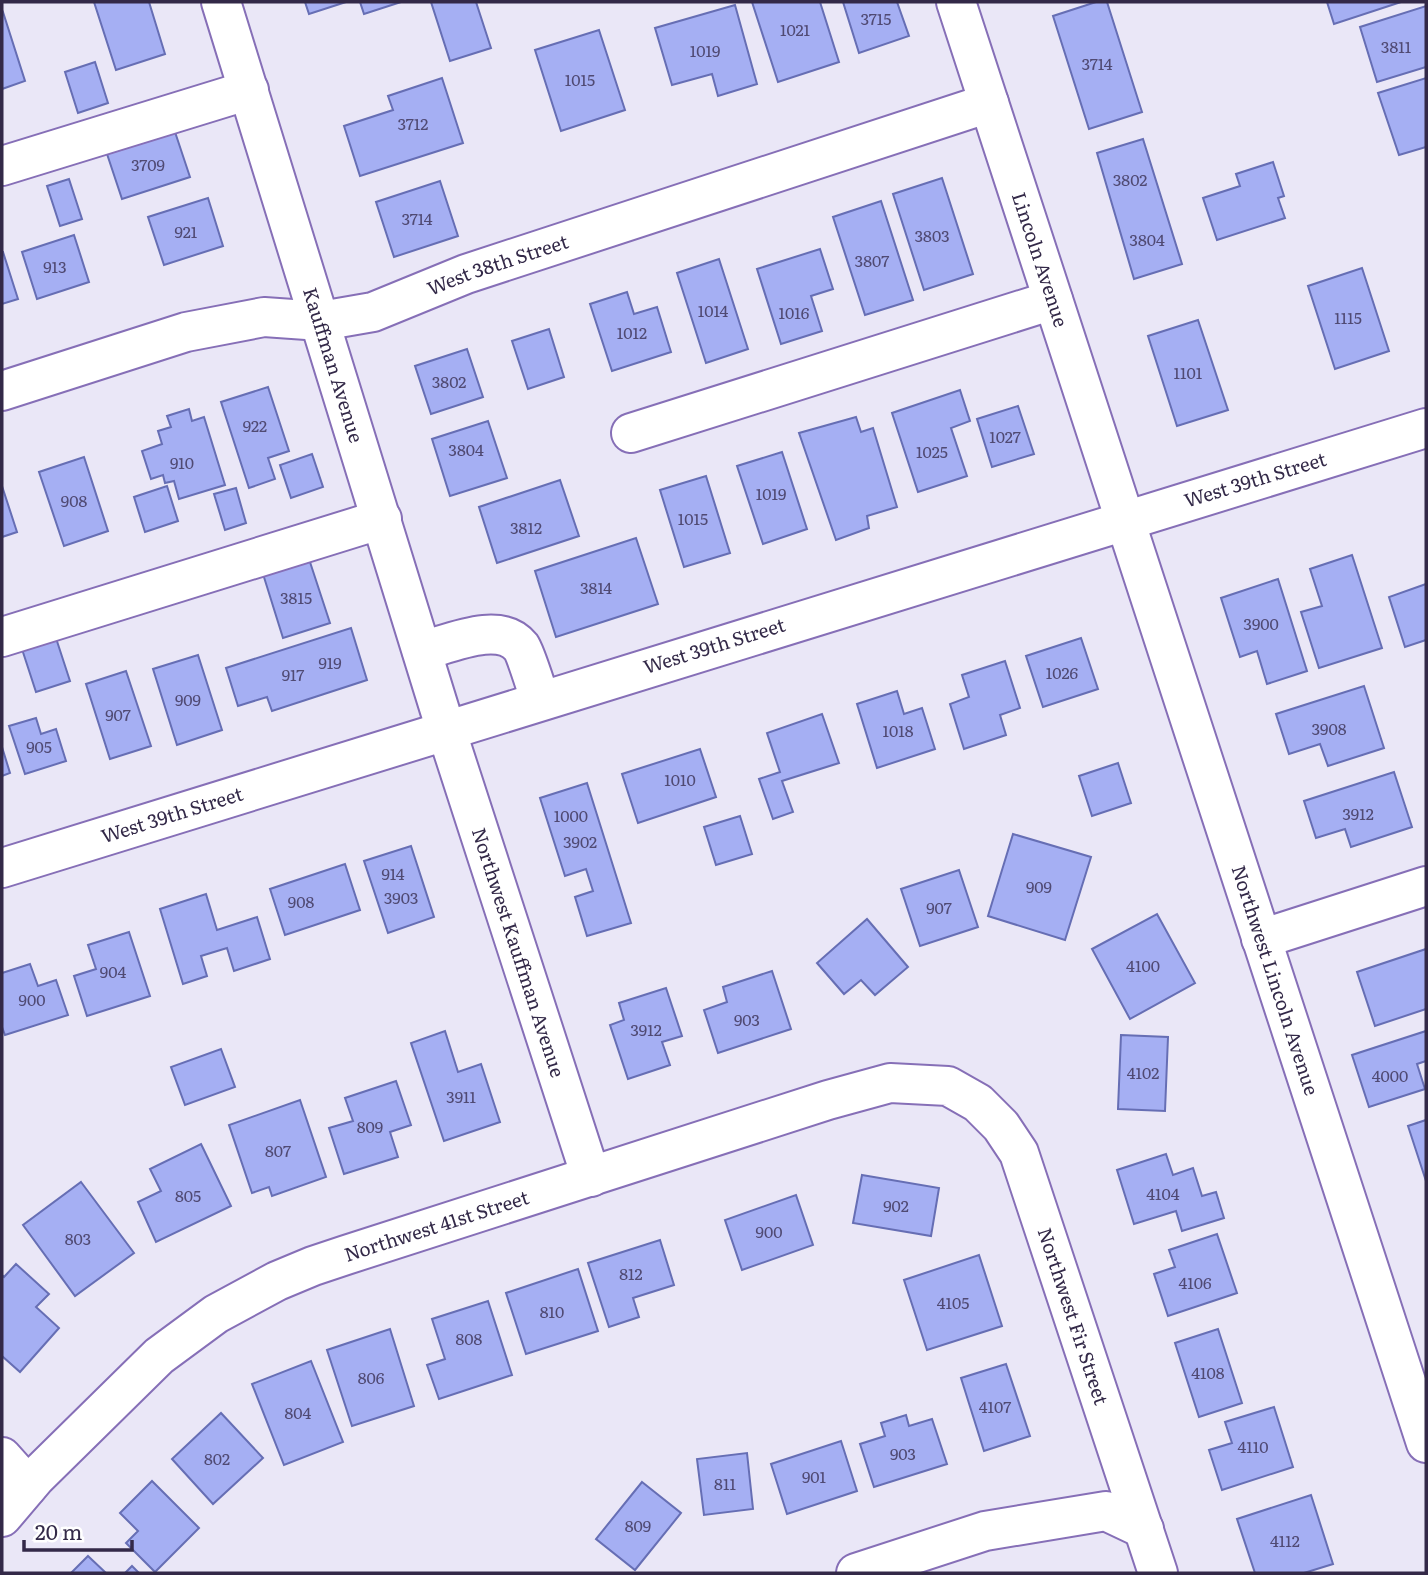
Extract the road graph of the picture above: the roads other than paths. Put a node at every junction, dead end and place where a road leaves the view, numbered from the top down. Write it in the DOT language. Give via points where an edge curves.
graph roads {
  1 [pos="221,2"];
  2 [pos="956,2"];
  3 [pos="249,90"];
  4 [pos="989,103"];
  5 [pos="2,166"];
  6 [pos="1053,300"];
  7 [pos="321,321"];
  8 [pos="2,391"];
  9 [pos="1426,428"];
  10 [pos="631,433"];
  11 [pos="382,519"];
  12 [pos="1124,519"];
  13 [pos="2,637"];
  14 [pos="422,651"];
  15 [pos="540,699"];
  16 [pos="446,729"];
  17 [pos="2,867"];
  18 [pos="1426,886"];
  19 [pos="1261,939"];
  20 [pos="948,1086"];
  21 [pos="591,1177"];
  22 [pos="1426,1443"];
  23 [pos="2,1457"];
  24 [pos="28,1486"];
  25 [pos="2,1517"];
  26 [pos="1144,1529"];
  27 [pos="856,1573"];
  28 [pos="1158,1573"];
  1 -- 3 [label="street, Kauffman Avenue"];
  2 -- 4 [label="street, Lincoln Avenue"];
  3 -- 5 [label="street"];
  3 -- 7 [label="street, Kauffman Avenue"];
  4 -- 6 [label="street, Lincoln Avenue"];
  4 -- 7 [label="street, West 38th Street" via="466,274 373,312"];
  6 -- 10 [label="street"];
  6 -- 12 [label="street, Lincoln Avenue"];
  7 -- 8 [label="street, West 38th Street" via="264,317 186,332"];
  7 -- 11 [label="street, Kauffman Avenue"];
  9 -- 12 [label="street, West 39th Street"];
  11 -- 13 [label="street"];
  11 -- 14 [label="street, Kauffman Avenue"];
  12 -- 15 [label="street, West 39th Street"];
  12 -- 19 [label="street, Northwest Lincoln Avenue"];
  14 -- 15 [label="street" via="485,634 506,635 522,648"];
  14 -- 16 [label="street, Kauffman Avenue"];
  15 -- 16 [label="street, West 39th Street"];
  16 -- 17 [label="street, West 39th Street"];
  16 -- 21 [label="street, Northwest Kauffman Avenue"];
  18 -- 19 [label="street"];
  19 -- 22 [label="street, Northwest Lincoln Avenue"];
  20 -- 21 [label="street, Northwest 41st Street" via="890,1083"];
  20 -- 26 [label="street, Northwest Fir Street" via="978,1102 1019,1153"];
  21 -- 24 [label="street, Northwest 41st Street" via="313,1266 228,1307 159,1356"];
  23 -- 24 [label="street"];
  24 -- 25 [label="street, Northwest 41st Street"];
  26 -- 27 [label="street" via="1106,1511 985,1531"];
  26 -- 28 [label="street, Northwest Fir Street"];
}
